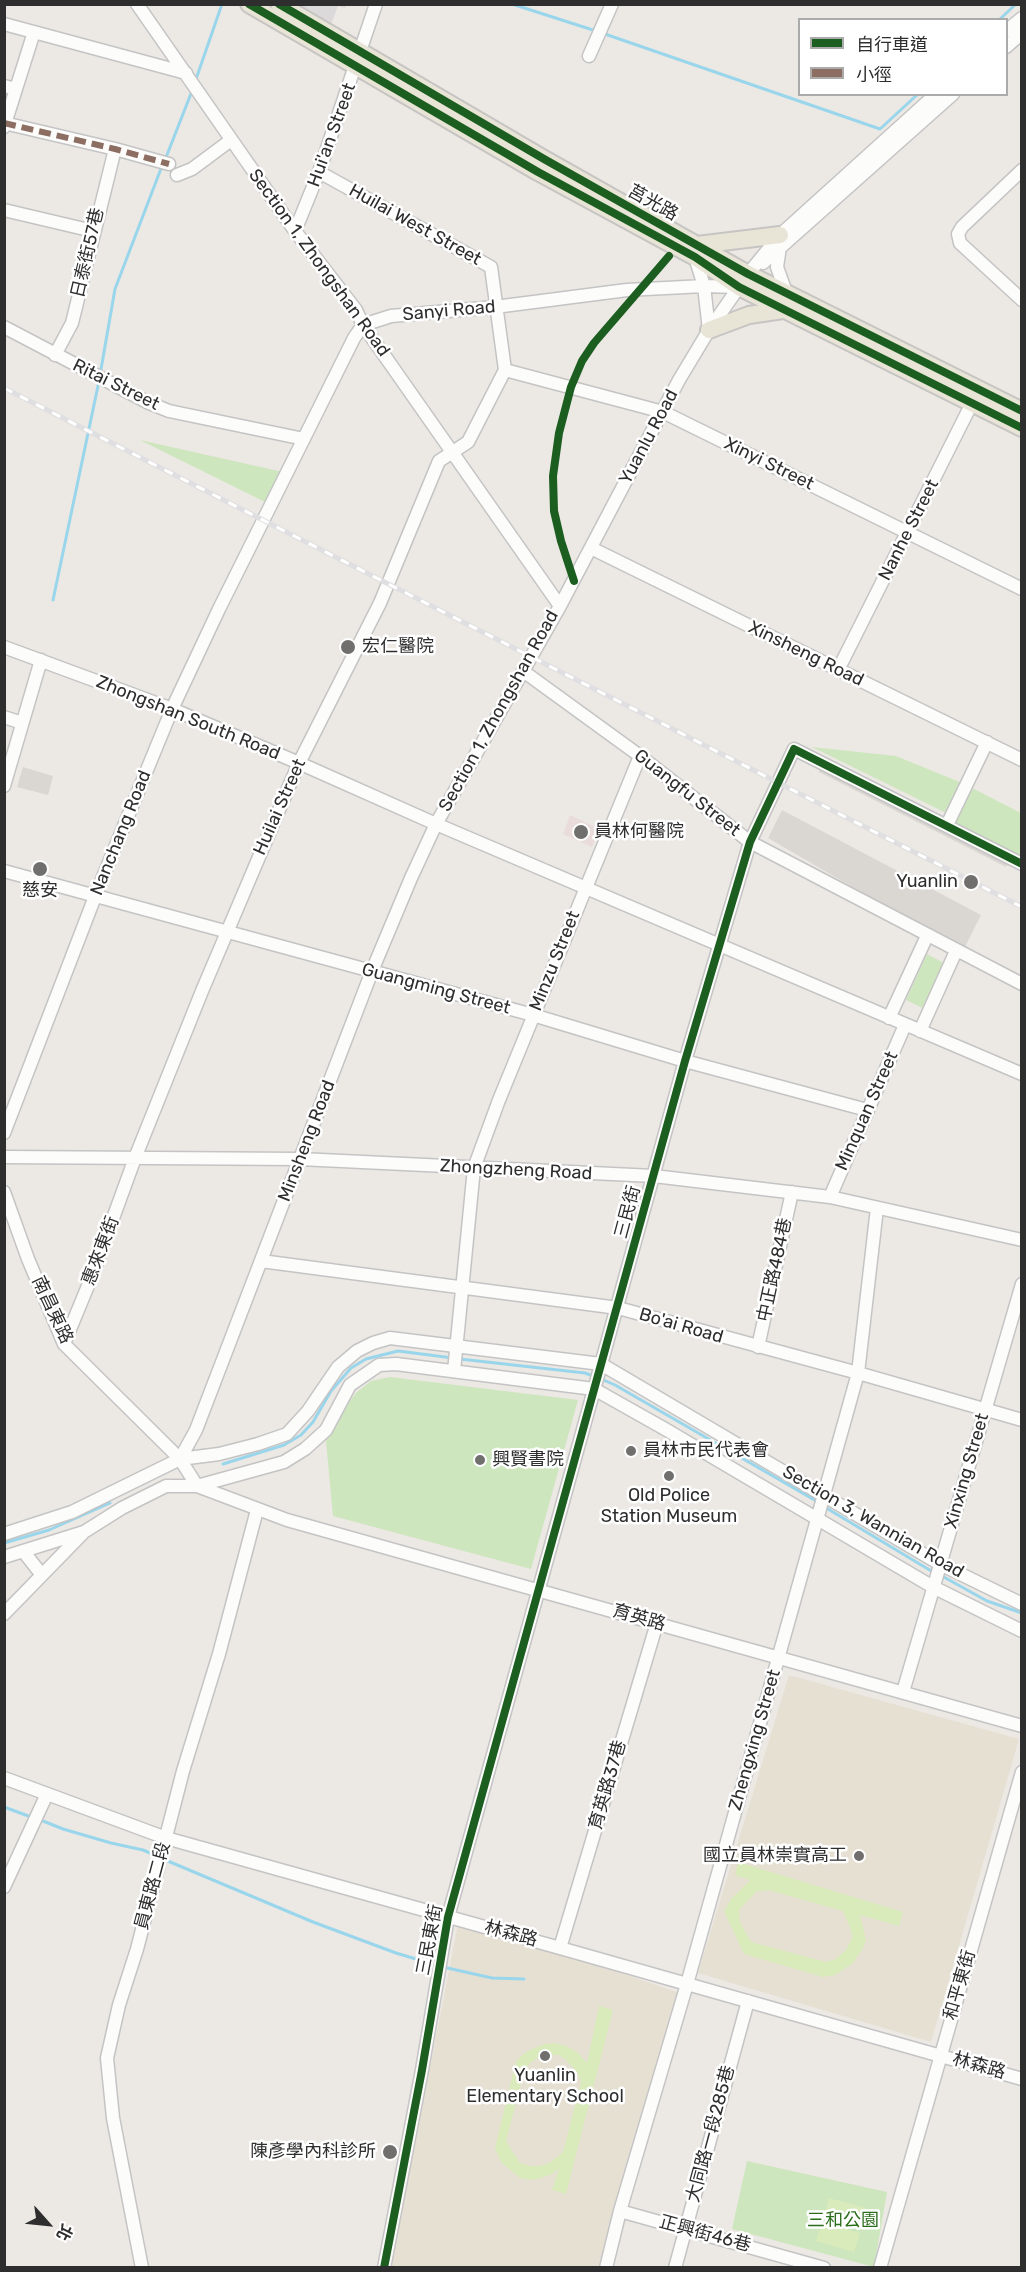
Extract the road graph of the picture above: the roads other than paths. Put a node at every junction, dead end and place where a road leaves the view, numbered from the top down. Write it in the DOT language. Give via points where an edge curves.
graph roads {
  1 [pos="137,4"];
  2 [pos="249,4"];
  3 [pos="279,4"];
  4 [pos="376,4"];
  5 [pos="612,4"];
  6 [pos="1022,18"];
  7 [pos="4,24"];
  8 [pos="1008,29"];
  9 [pos="33,32"];
  10 [pos="1022,33"];
  11 [pos="1008,45"];
  12 [pos="589,56"];
  13 [pos="359,60"];
  14 [pos="186,73"];
  15 [pos="10,87"];
  16 [pos="934,96"];
  17 [pos="951,96"];
  18 [pos="5,124"];
  19 [pos="231,140"];
  20 [pos="115,149"];
  21 [pos="169,165"];
  22 [pos="1022,170"];
  23 [pos="319,172"];
  24 [pos="177,175"];
  25 [pos="4,210"];
  26 [pos="93,231"];
  27 [pos="295,231"];
  28 [pos="780,241"];
  29 [pos="696,251"];
  30 [pos="744,281"];
  31 [pos="704,286"];
  32 [pos="1022,300"];
  33 [pos="785,302"];
  34 [pos="495,308"];
  35 [pos="363,325"];
  36 [pos="4,327"];
  37 [pos="709,330"];
  38 [pos="55,355"];
  39 [pos="505,370"];
  40 [pos="975,397"];
  41 [pos="1022,411"];
  42 [pos="663,412"];
  43 [pos="1022,428"];
  44 [pos="304,439"];
  45 [pos="453,453"];
  46 [pos="907,533"];
  47 [pos="591,548"];
  48 [pos="1022,589"];
  49 [pos="560,606"];
  50 [pos="4,646"];
  51 [pos="41,660"];
  52 [pos="838,670"];
  53 [pos="523,671"];
  54 [pos="171,710"];
  55 [pos="4,717"];
  56 [pos="22,723"];
  57 [pos="987,742"];
  58 [pos="640,756"];
  59 [pos="1022,760"];
  60 [pos="299,763"];
  61 [pos="5,786"];
  62 [pos="436,824"];
  63 [pos="947,825"];
  64 [pos="750,842"];
  65 [pos="1022,864"];
  66 [pos="4,871"];
  67 [pos="585,886"];
  68 [pos="96,894"];
  69 [pos="226,932"];
  70 [pos="927,936"];
  71 [pos="720,946"];
  72 [pos="956,951"];
  73 [pos="372,971"];
  74 [pos="1022,984"];
  75 [pos="533,1015"];
  76 [pos="889,1018"];
  77 [pos="905,1025"];
  78 [pos="920,1031"];
  79 [pos="685,1061"];
  80 [pos="1022,1074"];
  81 [pos="867,1110"];
  82 [pos="4,1133"];
  83 [pos="4,1157"];
  84 [pos="135,1158"];
  85 [pos="300,1159"];
  86 [pos="474,1168"];
  87 [pos="654,1176"];
  88 [pos="4,1192"];
  89 [pos="792,1192"];
  90 [pos="830,1197"];
  91 [pos="877,1208"];
  92 [pos="1022,1240"];
  93 [pos="261,1261"];
  94 [pos="1022,1284"];
  95 [pos="463,1287"];
  96 [pos="618,1308"];
  97 [pos="64,1344"];
  98 [pos="457,1346"];
  99 [pos="758,1347"];
  100 [pos="602,1364"];
  101 [pos="454,1371"];
  102 [pos="858,1373"];
  103 [pos="594,1389"];
  104 [pos="986,1409"];
  105 [pos="1022,1420"];
  106 [pos="180,1459"];
  107 [pos="197,1486"];
  108 [pos="825,1496"];
  109 [pos="257,1510"];
  110 [pos="817,1518"];
  111 [pos="84,1532"];
  112 [pos="4,1534"];
  113 [pos="23,1551"];
  114 [pos="4,1557"];
  115 [pos="940,1563"];
  116 [pos="42,1575"];
  117 [pos="933,1587"];
  118 [pos="540,1590"];
  119 [pos="1022,1604"];
  120 [pos="4,1614"];
  121 [pos="657,1623"];
  122 [pos="1022,1631"];
  123 [pos="778,1656"];
  124 [pos="903,1692"];
  125 [pos="1022,1726"];
  126 [pos="1022,1773"];
  127 [pos="4,1778"];
  128 [pos="47,1794"];
  129 [pos="166,1838"];
  130 [pos="4,1887"];
  131 [pos="448,1917"];
  132 [pos="560,1948"];
  133 [pos="687,1984"];
  134 [pos="748,2001"];
  135 [pos="940,2055"];
  136 [pos="1022,2079"];
  137 [pos="620,2211"];
  138 [pos="685,2229"];
  139 [pos="142,2268"];
  140 [pos="384,2268"];
  141 [pos="606,2268"];
  142 [pos="675,2268"];
  143 [pos="824,2268"];
  144 [pos="880,2268"];
  1 -- 14 [label="street, Section 1, Zhongshan Road"];
  2 -- 13 [label="main road"];
  3 -- 13 [label="main road, 莒光路"];
  4 -- 13 [label="street, Hui'an Street"];
  5 -- 12 [label="street"];
  6 -- 8 [label="street"];
  7 -- 9 [label="street"];
  9 -- 14 [label="street"];
  9 -- 15 [label="street"];
  10 -- 11 [label="street"];
  13 -- 23 [label="street, Hui'an Street"];
  13 -- 29 [label="main road, 莒光路" via="557,167"];
  14 -- 19 [label="street, Section 1, Zhongshan Road"];
  15 -- 18 [label="street"];
  16 -- 28 [label="street, Yuanlu Road"];
  17 -- 28 [label="street, Yuanlu Road"];
  18 -- 20 [label="street"];
  19 -- 24 [label="street" via="192,169"];
  19 -- 27 [label="street, Section 1, Zhongshan Road"];
  20 -- 21 [label="street"];
  20 -- 26 [label="street, 日泰街57巷"];
  22 -- 32 [label="street" via="958,234 960,243"];
  23 -- 27 [label="street, Hui'an Street"];
  23 -- 34 [label="street, Huilai West Street" via="491,267"];
  25 -- 26 [label="street"];
  26 -- 38 [label="street, 日泰街57巷" via="72,322"];
  27 -- 35 [label="street, Section 1, Zhongshan Road" via="356,310"];
  28 -- 29 [label="main road"];
  28 -- 30 [label="street, Yuanlu Road"];
  28 -- 33 [label="street" via="777,267"];
  29 -- 30 [label="main road, 莒光路"];
  29 -- 31 [label="street"];
  30 -- 31 [label="street, Sanyi Road"];
  30 -- 33 [label="main road, 莒光路"];
  30 -- 37 [label="street, Yuanlu Road"];
  31 -- 34 [label="street, Sanyi Road" via="627,290"];
  31 -- 37 [label="street"];
  33 -- 37 [label="main road"];
  33 -- 40 [label="main road, 莒光路"];
  34 -- 35 [label="street, Sanyi Road" via="391,316"];
  34 -- 39 [label="street, Huilai West Street"];
  35 -- 44 [label="street"];
  35 -- 45 [label="street, Section 1, Zhongshan Road"];
  36 -- 38 [label="street, Ritai Street"];
  37 -- 42 [label="street, Yuanlu Road"];
  38 -- 44 [label="street, Ritai Street" via="169,411"];
  39 -- 42 [label="street, Xinyi Street"];
  39 -- 45 [label="street" via="468,442"];
  40 -- 41 [label="main road, 莒光路"];
  40 -- 43 [label="main road"];
  40 -- 46 [label="street, Nanhe Street"];
  42 -- 46 [label="street, Xinyi Street"];
  42 -- 47 [label="street, Yuanlu Road"];
  44 -- 54 [label="street, Nanchang Road"];
  45 -- 49 [label="street, Section 1, Zhongshan Road"];
  45 -- 60 [label="street, Huilai Street" via="439,461 380,603"];
  46 -- 48 [label="street, Xinyi Street"];
  46 -- 52 [label="street, Nanhe Street"];
  47 -- 49 [label="street, Yuanlu Road"];
  47 -- 52 [label="street, Xinsheng Road"];
  49 -- 53 [label="street, Section 1, Zhongshan Road"];
  50 -- 51 [label="street, Zhongshan South Road"];
  51 -- 54 [label="street, Zhongshan South Road"];
  51 -- 56 [label="street"];
  52 -- 57 [label="street, Xinsheng Road"];
  53 -- 58 [label="street, Guangfu Street"];
  53 -- 62 [label="street, Section 1, Zhongshan Road"];
  54 -- 60 [label="street, Zhongshan South Road"];
  54 -- 68 [label="street, Nanchang Road"];
  55 -- 56 [label="street"];
  56 -- 61 [label="street"];
  57 -- 59 [label="street, Xinsheng Road"];
  57 -- 63 [label="street"];
  58 -- 64 [label="street, Guangfu Street"];
  58 -- 67 [label="street, Minzu Street"];
  60 -- 62 [label="street, Zhongshan South Road"];
  60 -- 69 [label="street, Huilai Street"];
  62 -- 67 [label="street, Section 1, Zhongshan Road"];
  62 -- 73 [label="street, Minsheng Road"];
  63 -- 64 [label="street, 三民街" via="795,749"];
  63 -- 65 [label="street"];
  64 -- 70 [label="street, Guangfu Street"];
  64 -- 71 [label="street, 三民街"];
  66 -- 68 [label="street, Guangming Street"];
  67 -- 71 [label="street, Section 1, Zhongshan Road"];
  67 -- 75 [label="street, Minzu Street"];
  68 -- 69 [label="street, Guangming Street"];
  68 -- 82 [label="street, Nanchang Road"];
  69 -- 73 [label="street, Guangming Street"];
  69 -- 84 [label="street, Huilai Street"];
  70 -- 72 [label="street, Guangfu Street"];
  70 -- 76 [label="street"];
  71 -- 76 [label="street, Section 1, Zhongshan Road"];
  71 -- 79 [label="street, 三民街"];
  72 -- 74 [label="street"];
  72 -- 78 [label="street"];
  73 -- 75 [label="street, Guangming Street"];
  73 -- 85 [label="street, Minsheng Road"];
  75 -- 79 [label="street, Guangming Street"];
  75 -- 86 [label="street, Minzu Street"];
  76 -- 77 [label="street, Section 1, Zhongshan Road"];
  77 -- 78 [label="street, Section 1, Zhongshan Road"];
  77 -- 81 [label="street, Minquan Street"];
  78 -- 80 [label="street, Section 1, Zhongshan Road"];
  79 -- 81 [label="street, Guangming Street"];
  79 -- 87 [label="street, 三民街"];
  81 -- 90 [label="street, Minquan Street"];
  83 -- 84 [label="street, Zhongzheng Road"];
  84 -- 85 [label="street, Zhongzheng Road"];
  84 -- 97 [label="street, 惠來東街"];
  85 -- 86 [label="street, Zhongzheng Road"];
  85 -- 93 [label="street, Minsheng Road"];
  86 -- 87 [label="street, Zhongzheng Road"];
  86 -- 95 [label="street, Minzu Street"];
  87 -- 89 [label="street, Zhongzheng Road"];
  87 -- 96 [label="street, 三民街"];
  88 -- 97 [label="street, 南昌東路"];
  89 -- 90 [label="street, Zhongzheng Road"];
  89 -- 99 [label="street, 中正路484巷"];
  90 -- 91 [label="street, Zhongzheng Road"];
  91 -- 92 [label="street, Zhongzheng Road"];
  91 -- 102 [label="street, Zhengxing Street"];
  93 -- 95 [label="street, Bo'ai Road"];
  93 -- 106 [label="street, Minsheng Road" via="196,1430"];
  94 -- 104 [label="street, Xinxing Street"];
  95 -- 96 [label="street, Bo'ai Road"];
  95 -- 98 [label="street, Minzu Street"];
  96 -- 99 [label="street, Bo'ai Road"];
  96 -- 100 [label="street, 三民街"];
  97 -- 106 [label="street, 南昌東路"];
  98 -- 100 [label="street, Section 3, Wannian Road"];
  98 -- 101 [label="street, Minzu Street"];
  98 -- 106 [label="street, Section 3, Wannian Road" via="390,1338 373,1342 338,1367 287,1434 239,1449"];
  99 -- 102 [label="street, Bo'ai Road"];
  100 -- 103 [label="street, 三民街"];
  100 -- 108 [label="street, Section 3, Wannian Road"];
  101 -- 103 [label="street, Section 3, Wannian Road"];
  101 -- 107 [label="street, Section 3, Wannian Road" via="379,1365 350,1385 326,1430 305,1449 284,1462"];
  102 -- 104 [label="street, Bo'ai Road"];
  102 -- 108 [label="street, Zhengxing Street"];
  103 -- 110 [label="street, Section 3, Wannian Road"];
  103 -- 118 [label="street, 三民街"];
  104 -- 105 [label="street, Bo'ai Road"];
  104 -- 115 [label="street, Xinxing Street"];
  106 -- 107 [label="street, 南昌東路"];
  106 -- 112 [label="street, Section 3, Wannian Road" via="72,1512"];
  107 -- 109 [label="street, 育英路"];
  107 -- 111 [label="street" via="166,1486"];
  108 -- 110 [label="street, Zhengxing Street"];
  108 -- 115 [label="street, Section 3, Wannian Road"];
  109 -- 118 [label="street, 育英路"];
  109 -- 129 [label="street, 員東路二段"];
  110 -- 117 [label="street, Section 3, Wannian Road"];
  110 -- 123 [label="street, Zhengxing Street"];
  111 -- 113 [label="street"];
  111 -- 116 [label="street"];
  113 -- 114 [label="street"];
  113 -- 116 [label="street"];
  115 -- 117 [label="street, Xinxing Street"];
  115 -- 119 [label="street, Section 3, Wannian Road"];
  116 -- 120 [label="street"];
  117 -- 122 [label="street, Section 3, Wannian Road"];
  117 -- 124 [label="street, Xinxing Street"];
  118 -- 121 [label="street, 育英路"];
  118 -- 131 [label="street, 三民東街"];
  121 -- 123 [label="street, 育英路"];
  121 -- 132 [label="street, 育英路37巷"];
  123 -- 124 [label="street, 育英路"];
  123 -- 133 [label="street, Zhengxing Street"];
  124 -- 125 [label="street, 育英路"];
  126 -- 135 [label="street, 和平東街"];
  127 -- 128 [label="street, 林森路"];
  128 -- 129 [label="street, 林森路"];
  128 -- 130 [label="street"];
  129 -- 131 [label="street, 林森路"];
  129 -- 139 [label="street, 員東路二段" via="118,2005 107,2058 113,2118"];
  131 -- 132 [label="street, 林森路"];
  131 -- 140 [label="street, 三民東街"];
  132 -- 133 [label="street, 林森路"];
  133 -- 134 [label="street, 林森路"];
  133 -- 137 [label="street, Zhengxing Street"];
  134 -- 135 [label="street, 林森路"];
  134 -- 138 [label="street, 大同路一段285巷"];
  135 -- 136 [label="street, 林森路"];
  135 -- 144 [label="street, 和平東街"];
  137 -- 138 [label="street, 正興街46巷"];
  137 -- 141 [label="street, Zhengxing Street"];
  138 -- 142 [label="street, 大同路一段285巷"];
  138 -- 143 [label="street, 正興街46巷"];
}
